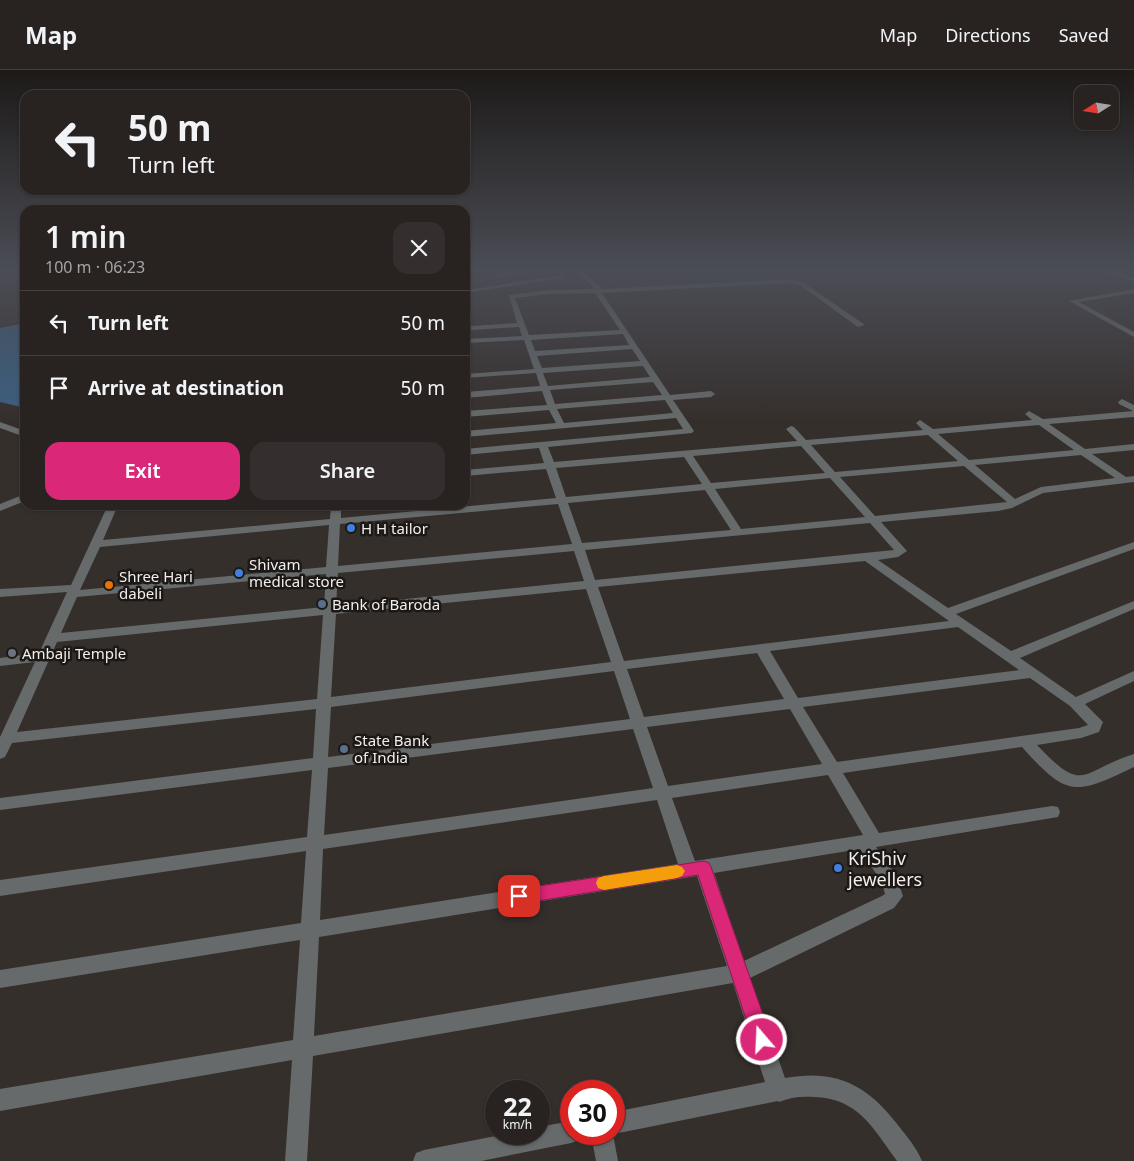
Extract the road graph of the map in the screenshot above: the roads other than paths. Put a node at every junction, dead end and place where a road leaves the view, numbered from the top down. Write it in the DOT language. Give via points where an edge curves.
graph roads {
  1 [pos="519,320"];
  2 [pos="617,320"];
  3 [pos="854,320"];
  4 [pos="1108,320"];
  5 [pos="521,325"];
  6 [pos="861,325"];
  7 [pos="472,328"];
  8 [pos="625,332"];
  9 [pos="1134,334"];
  10 [pos="526,338"];
  11 [pos="470,341"];
  12 [pos="635,347"];
  13 [pos="532,354"];
  14 [pos="646,363"];
  15 [pos="538,371"];
  16 [pos="470,376"];
  17 [pos="656,380"];
  18 [pos="545,388"];
  19 [pos="711,394"];
  20 [pos="470,395"];
  21 [pos="668,397"];
  22 [pos="1122,402"];
  23 [pos="552,407"];
  24 [pos="1134,409"];
  25 [pos="470,414"];
  26 [pos="1029,414"];
  27 [pos="1134,414"];
  28 [pos="680,415"];
  29 [pos="1041,422"];
  30 [pos="920,423"];
  31 [pos="561,425"];
  32 [pos="0,426"];
  33 [pos="791,429"];
  34 [pos="20,432"];
  35 [pos="930,432"];
  36 [pos="470,434"];
  37 [pos="693,442"];
  38 [pos="804,443"];
  39 [pos="544,445"];
  40 [pos="1134,448"];
  41 [pos="470,452"];
  42 [pos="1084,452"];
  43 [pos="686,453"];
  44 [pos="967,463"];
  45 [pos="550,466"];
  46 [pos="470,473"];
  47 [pos="833,475"];
  48 [pos="1129,480"];
  49 [pos="708,487"];
  50 [pos="20,499"];
  51 [pos="562,500"];
  52 [pos="1014,502"];
  53 [pos="3,504"];
  54 [pos="470,505"];
  55 [pos="111,510"];
  56 [pos="388,510"];
  57 [pos="336,513"];
  58 [pos="872,519"];
  59 [pos="738,532"];
  60 [pos="95,544"];
  61 [pos="1134,545"];
  62 [pos="578,546"];
  63 [pos="867,557"];
  64 [pos="332,569"];
  65 [pos="591,584"];
  66 [pos="74,591"];
  67 [pos="0,592"];
  68 [pos="1134,605"];
  69 [pos="330,610"];
  70 [pos="947,614"];
  71 [pos="961,623"];
  72 [pos="52,638"];
  73 [pos="761,648"];
  74 [pos="44,657"];
  75 [pos="1009,657"];
  76 [pos="0,662"];
  77 [pos="620,666"];
  78 [pos="1031,673"];
  79 [pos="1134,676"];
  80 [pos="794,702"];
  81 [pos="1075,703"];
  82 [pos="324,704"];
  83 [pos="638,722"];
  84 [pos="7,723"];
  85 [pos="7,738"];
  86 [pos="1025,740"];
  87 [pos="0,753"];
  88 [pos="1134,760"];
  89 [pos="320,763"];
  90 [pos="832,768"];
  91 [pos="663,793"];
  92 [pos="0,804"];
  93 [pos="1052,812"];
  94 [pos="870,841"];
  95 [pos="316,842"];
  96 [pos="696,868"];
  97 [pos="0,888"];
  98 [pos="310,930"];
  99 [pos="740,973"];
  100 [pos="0,979"];
  101 [pos="303,1048"];
  102 [pos="779,1090"];
  103 [pos="0,1100"];
  104 [pos="625,1121"];
  105 [pos="560,1134"];
  106 [pos="604,1145"];
  107 [pos="296,1161"];
  108 [pos="424,1161"];
  109 [pos="608,1161"];
  110 [pos="911,1161"];
  1 -- 5 [label="street"];
  2 -- 8 [label="street"];
  3 -- 6 [label="street"];
  4 -- 9 [label="street"];
  5 -- 7 [label="street"];
  5 -- 10 [label="street"];
  8 -- 10 [label="street"];
  8 -- 12 [label="street"];
  10 -- 11 [label="street"];
  10 -- 13 [label="street"];
  12 -- 13 [label="street"];
  12 -- 14 [label="street"];
  13 -- 15 [label="street"];
  14 -- 15 [label="street"];
  14 -- 17 [label="street"];
  15 -- 16 [label="street"];
  15 -- 18 [label="street"];
  17 -- 18 [label="street"];
  17 -- 21 [label="street"];
  18 -- 20 [label="street"];
  18 -- 23 [label="street"];
  19 -- 21 [label="street"];
  21 -- 23 [label="street"];
  21 -- 28 [label="street"];
  22 -- 24 [label="street"];
  23 -- 25 [label="street"];
  23 -- 31 [label="street"];
  26 -- 29 [label="street"];
  27 -- 29 [label="street"];
  28 -- 31 [label="street"];
  28 -- 37 [label="street" via="690,429"];
  29 -- 35 [label="street"];
  29 -- 42 [label="street"];
  30 -- 35 [label="street"];
  31 -- 36 [label="street"];
  32 -- 34 [label="street"];
  33 -- 38 [label="street"];
  35 -- 38 [label="street"];
  35 -- 44 [label="street"];
  37 -- 38 [label="street"];
  37 -- 39 [label="street"];
  37 -- 43 [label="street"];
  38 -- 47 [label="street"];
  39 -- 41 [label="street"];
  39 -- 45 [label="street"];
  40 -- 42 [label="street"];
  42 -- 44 [label="street"];
  42 -- 48 [label="street"];
  43 -- 45 [label="street"];
  43 -- 49 [label="street"];
  44 -- 47 [label="street"];
  44 -- 52 [label="street"];
  45 -- 46 [label="street"];
  45 -- 51 [label="street"];
  47 -- 49 [label="street"];
  47 -- 58 [label="street"];
  48 -- 52 [label="street" via="1041,490"];
  49 -- 51 [label="street"];
  49 -- 59 [label="street"];
  50 -- 53 [label="street"];
  51 -- 54 [label="street"];
  51 -- 62 [label="street"];
  52 -- 58 [label="street" via="998,508"];
  55 -- 60 [label="street"];
  56 -- 57 [label="street"];
  57 -- 60 [label="street"];
  57 -- 64 [label="street"];
  58 -- 59 [label="street"];
  58 -- 63 [label="street" via="901,551 894,555"];
  59 -- 62 [label="street"];
  60 -- 66 [label="street"];
  61 -- 70 [label="street"];
  62 -- 64 [label="street"];
  62 -- 65 [label="street"];
  63 -- 65 [label="street"];
  63 -- 70 [label="street"];
  64 -- 66 [label="street"];
  64 -- 69 [label="street"];
  65 -- 69 [label="street"];
  65 -- 77 [label="street"];
  66 -- 67 [label="street"];
  66 -- 72 [label="street"];
  68 -- 75 [label="street"];
  69 -- 72 [label="street"];
  69 -- 82 [label="street"];
  70 -- 71 [label="street"];
  71 -- 73 [label="street"];
  71 -- 75 [label="street"];
  72 -- 74 [label="street"];
  73 -- 77 [label="street"];
  73 -- 80 [label="street"];
  74 -- 76 [label="street"];
  74 -- 84 [label="street"];
  75 -- 78 [label="street"];
  77 -- 82 [label="street"];
  77 -- 83 [label="street"];
  78 -- 80 [label="street"];
  78 -- 81 [label="street"];
  79 -- 81 [label="street"];
  80 -- 83 [label="street"];
  80 -- 90 [label="street"];
  81 -- 86 [label="street" via="1096,722 1094,728"];
  82 -- 85 [label="street"];
  82 -- 89 [label="street"];
  83 -- 89 [label="street"];
  83 -- 91 [label="street"];
  84 -- 85 [label="street"];
  85 -- 87 [label="street"];
  86 -- 88 [label="street" via="1063,780 1089,782"];
  86 -- 90 [label="street"];
  89 -- 92 [label="street"];
  89 -- 95 [label="street"];
  90 -- 91 [label="street"];
  90 -- 94 [label="street"];
  91 -- 95 [label="street"];
  91 -- 96 [label="street"];
  93 -- 94 [label="street"];
  94 -- 96 [label="street"];
  94 -- 99 [label="street" via="894,896 888,902"];
  95 -- 97 [label="street"];
  95 -- 98 [label="street"];
  96 -- 98 [label="street"];
  96 -- 99 [label="street"];
  98 -- 100 [label="street"];
  98 -- 101 [label="street"];
  99 -- 101 [label="street"];
  99 -- 102 [label="street"];
  101 -- 103 [label="street"];
  101 -- 107 [label="street"];
  102 -- 104 [label="street"];
  102 -- 110 [label="street" via="814,1086 850,1093 867,1106"];
  105 -- 108 [label="street"];
  106 -- 109 [label="street"];
}
